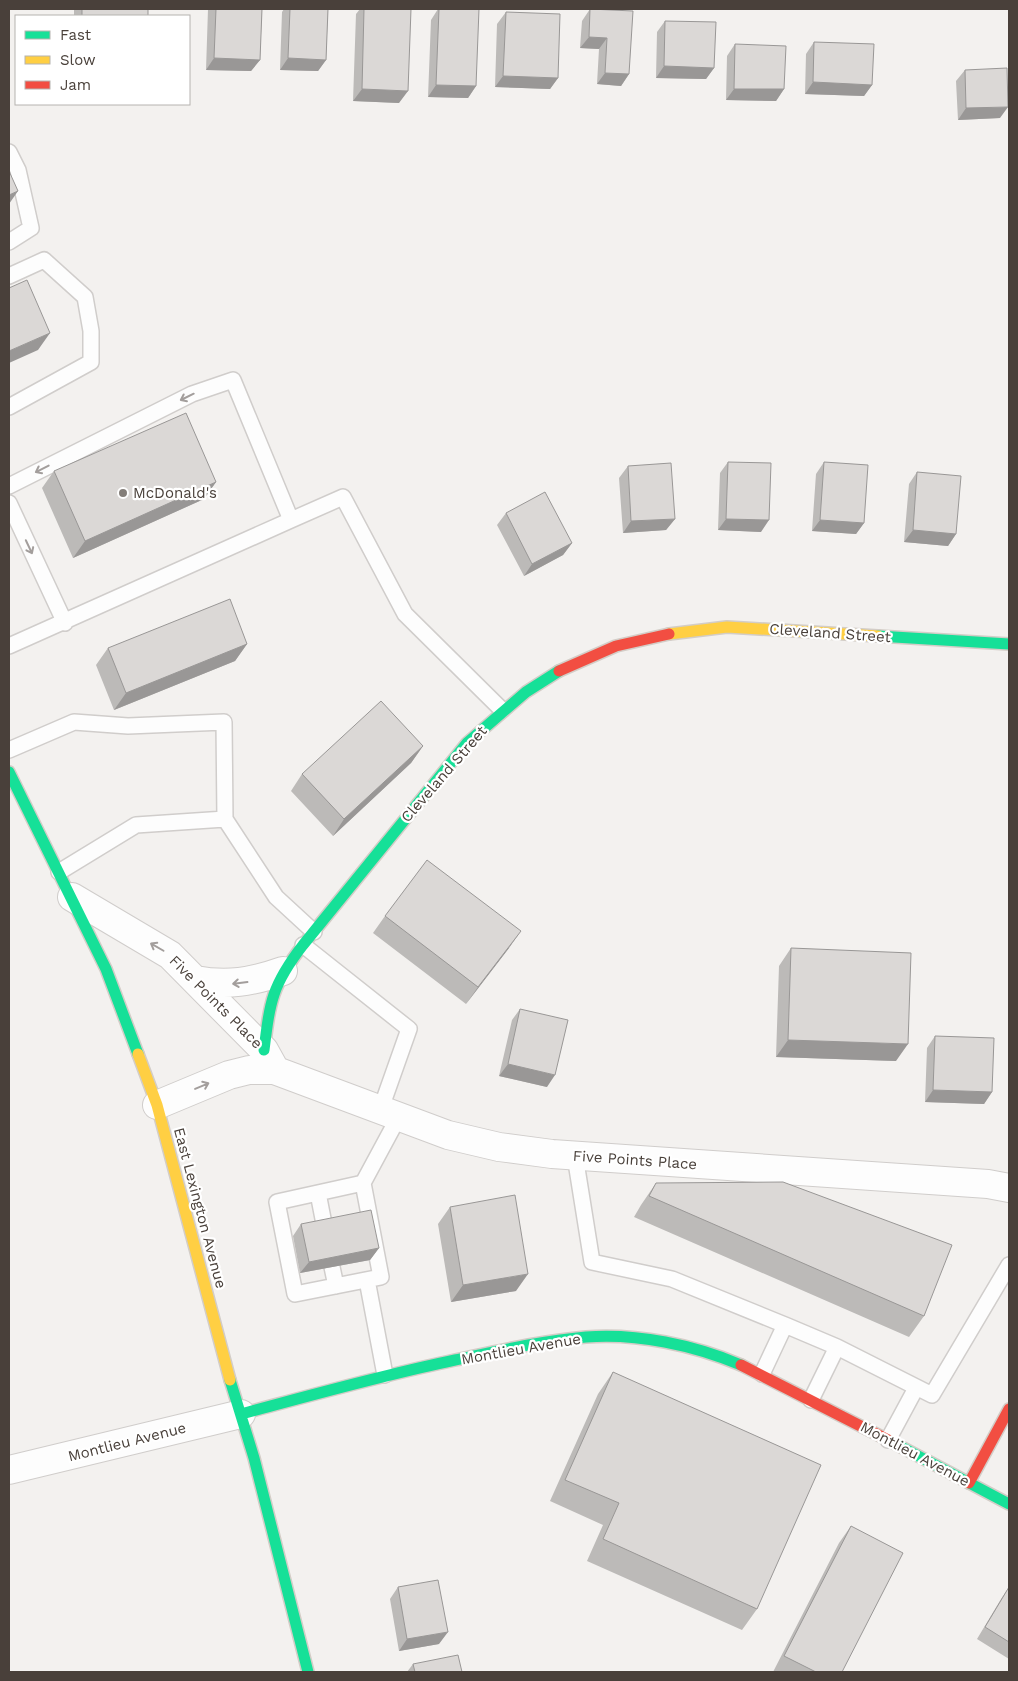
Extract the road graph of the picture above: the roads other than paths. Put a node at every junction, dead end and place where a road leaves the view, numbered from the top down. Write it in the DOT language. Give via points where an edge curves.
graph roads {
  1 [pos="9,152"];
  2 [pos="9,242"];
  3 [pos="9,276"];
  4 [pos="9,407"];
  5 [pos="9,486"];
  6 [pos="9,503"];
  7 [pos="291,520"];
  8 [pos="65,623"];
  9 [pos="1009,644"];
  10 [pos="9,646"];
  11 [pos="502,710"];
  12 [pos="9,750"];
  13 [pos="9,772"];
  14 [pos="225,819"];
  15 [pos="59,872"];
  16 [pos="72,898"];
  17 [pos="314,932"];
  18 [pos="303,945"];
  19 [pos="283,971"];
  20 [pos="195,980"];
  21 [pos="269,1060"];
  22 [pos="157,1105"];
  23 [pos="389,1115"];
  24 [pos="576,1156"];
  25 [pos="363,1183"];
  26 [pos="1009,1188"];
  27 [pos="318,1193"];
  28 [pos="325,1229"];
  29 [pos="1009,1264"];
  30 [pos="332,1267"];
  31 [pos="366,1280"];
  32 [pos="336,1286"];
  33 [pos="784,1325"];
  34 [pos="836,1348"];
  35 [pos="762,1374"];
  36 [pos="385,1376"];
  37 [pos="916,1388"];
  38 [pos="811,1400"];
  39 [pos="1009,1409"];
  40 [pos="240,1414"];
  41 [pos="888,1440"];
  42 [pos="9,1470"];
  43 [pos="970,1483"];
  44 [pos="1009,1504"];
  45 [pos="308,1672"];
  1 -- 2 [label="lane" via="18,170 31,228"];
  3 -- 4 [label="lane" via="44,260 85,297 91,331 91,362"];
  7 -- 5 [label="lane, one-way" via="232,380 192,394"];
  6 -- 8 [label="lane, one-way"];
  7 -- 8 [label="lane"];
  7 -- 11 [label="lane" via="343,497 405,614"];
  8 -- 10 [label="lane"];
  9 -- 11 [label="street, Cleveland Street" via="727,627 686,629 648,635 576,661 530,688"];
  11 -- 17 [label="street, Cleveland Street" via="462,750"];
  12 -- 14 [label="lane" via="74,722 128,726 224,722"];
  13 -- 15 [label="street, East Lexington Avenue"];
  14 -- 15 [label="lane" via="136,825"];
  14 -- 17 [label="lane" via="276,897"];
  15 -- 16 [label="street, East Lexington Avenue"];
  20 -- 16 [label="street, Five Points Place, one-way" via="170,955"];
  16 -- 22 [label="street, East Lexington Avenue" via="106,968"];
  17 -- 18 [label="street, Cleveland Street"];
  18 -- 19 [label="street, Cleveland Street"];
  18 -- 23 [label="lane" via="409,1029"];
  19 -- 20 [label="street, one-way" via="245,983"];
  19 -- 21 [label="street, Cleveland Street" via="268,1012"];
  20 -- 21 [label="street, Five Points Place"];
  22 -- 21 [label="street, Five Points Place, one-way"];
  21 -- 23 [label="street, Five Points Place"];
  22 -- 40 [label="street, East Lexington Avenue"];
  23 -- 24 [label="street, Five Points Place" via="448,1135 498,1147"];
  23 -- 25 [label="lane"];
  24 -- 26 [label="street, Five Points Place"];
  24 -- 33 [label="lane" via="592,1262 672,1279"];
  25 -- 27 [label="lane"];
  25 -- 31 [label="lane" via="381,1277"];
  27 -- 28 [label="lane"];
  27 -- 32 [label="lane" via="277,1202 295,1294"];
  29 -- 37 [label="lane" via="932,1396"];
  30 -- 32 [label="lane"];
  31 -- 32 [label="lane"];
  31 -- 36 [label="lane"];
  33 -- 34 [label="lane"];
  33 -- 35 [label="lane"];
  34 -- 37 [label="lane"];
  34 -- 38 [label="lane"];
  35 -- 36 [label="street, Montlieu Avenue" via="716,1355 676,1345 632,1338 586,1337 537,1343"];
  35 -- 38 [label="street, Montlieu Avenue"];
  36 -- 40 [label="street, Montlieu Avenue"];
  37 -- 41 [label="lane"];
  38 -- 41 [label="street, Montlieu Avenue"];
  39 -- 43 [label="street"];
  40 -- 42 [label="street, Montlieu Avenue"];
  40 -- 45 [label="street, East Lexington Avenue"];
  41 -- 43 [label="street, Montlieu Avenue"];
  43 -- 44 [label="street, Montlieu Avenue"];
}
